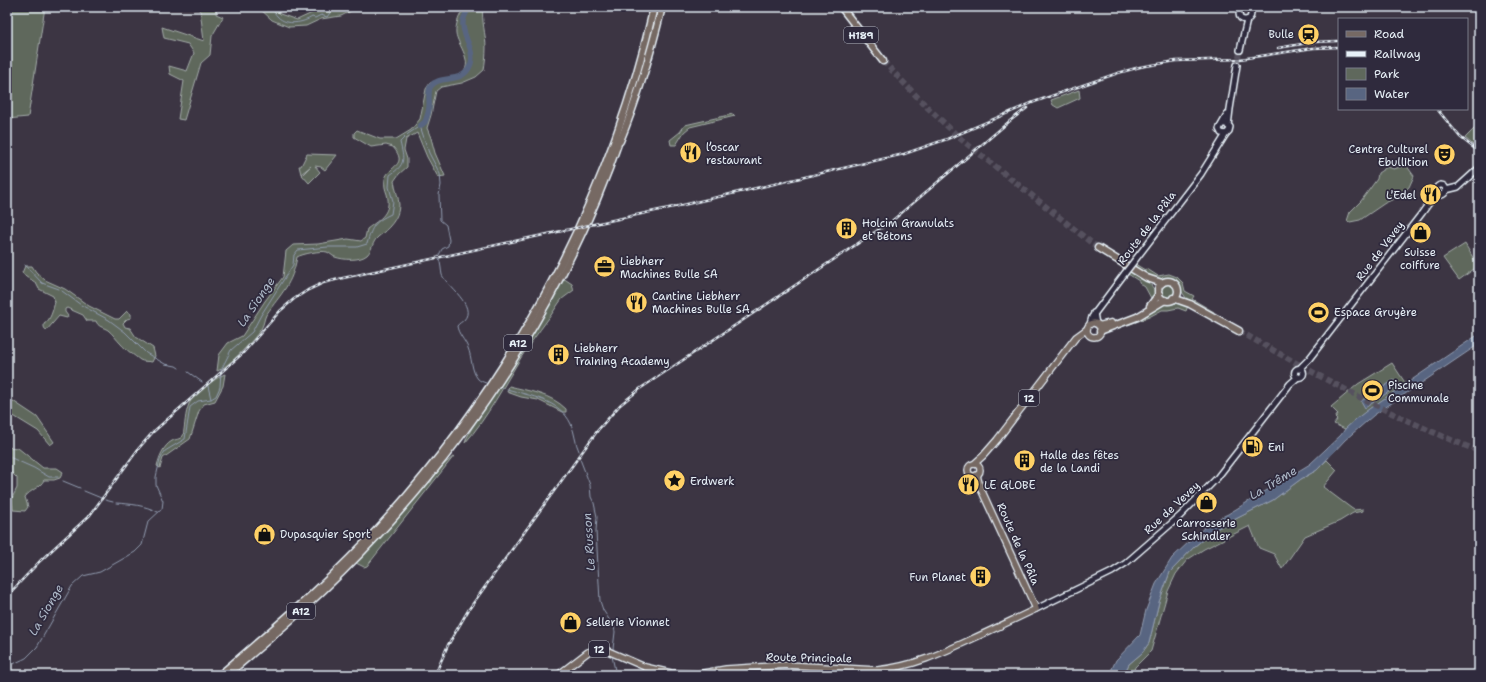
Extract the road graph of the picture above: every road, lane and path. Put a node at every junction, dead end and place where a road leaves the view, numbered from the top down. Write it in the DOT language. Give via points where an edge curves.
graph roads {
  1 [pos="654,7"];
  2 [pos="660,7"];
  3 [pos="842,7"];
  4 [pos="1246,8"];
  5 [pos="1244,19"];
  6 [pos="1240,50"];
  7 [pos="883,61"];
  8 [pos="1237,65"];
  9 [pos="1226,125"];
  10 [pos="1220,132"];
  11 [pos="1226,134"];
  12 [pos="1214,153"];
  13 [pos="1479,168"];
  14 [pos="1446,190"];
  15 [pos="1438,194"];
  16 [pos="1098,248"];
  17 [pos="1147,278"];
  18 [pos="1162,283"];
  19 [pos="1158,292"];
  20 [pos="1177,292"];
  21 [pos="1173,298"];
  22 [pos="1165,300"];
  23 [pos="1190,304"];
  24 [pos="1093,328"];
  25 [pos="1238,332"];
  26 [pos="976,465"];
  27 [pos="975,475"];
  28 [pos="1036,609"];
  29 [pos="220,675"];
  30 [pos="227,675"];
  31 [pos="558,675"];
  1 -- 29 [label="highway, A12" via="631,93 596,188 554,278 505,364 448,446 384,522 326,582"];
  2 -- 30 [label="highway, A12" via="654,38 635,103 585,225 550,294 508,366 461,435 413,496 360,554 306,606"];
  3 -- 7 [label="highway, H189"];
  4 -- 5 [label="main road" via="1240,13"];
  4 -- 5 [label="main road" via="1251,12 1251,16"];
  5 -- 6 [label="main road"];
  8 -- 9 [label="main road"];
  9 -- 10 [label="main road, Route de la Pâla" via="1220,128"];
  9 -- 11 [label="main road, Route de la Pâla" via="1230,130"];
  10 -- 11 [label="main road"];
  10 -- 12 [label="main road, Route de la Pâla"];
  11 -- 12 [label="main road, Route de la Pâla"];
  12 -- 24 [label="main road, Route de la Pâla, bridge" via="1199,177 1094,313"];
  13 -- 14 [label="main road" via="1458,187"];
  14 -- 15 [label="main road" via="1444,194"];
  14 -- 15 [label="main road" via="1440,185 1437,187"];
  15 -- 28 [label="main road, Rue de Vevey" via="1301,370 1295,370 1296,376 1217,478 1180,516 1126,563"];
  16 -- 17 [label="highway"];
  17 -- 18 [label="highway"];
  17 -- 19 [label="highway"];
  18 -- 19 [label="highway, 12"];
  18 -- 20 [label="highway" via="1172,282"];
  19 -- 22 [label="highway"];
  19 -- 24 [label="highway, 12" via="1154,303 1137,314"];
  20 -- 21 [label="highway"];
  20 -- 23 [label="highway"];
  21 -- 22 [label="highway, 12"];
  21 -- 23 [label="highway"];
  22 -- 24 [label="highway, 12" via="1137,318"];
  23 -- 25 [label="highway"];
  24 -- 26 [label="main road, 12" via="1074,340"];
  26 -- 27 [label="main road, Route de la Pâla" via="980,470"];
  26 -- 27 [label="main road, Route de la Pâla" via="971,465 968,469 969,473"];
  27 -- 28 [label="main road, Route de la Pâla"];
  28 -- 31 [label="main road, Route Principale / 12" via="927,659 889,669 787,665 683,674 645,667 601,648 588,652"];
}
